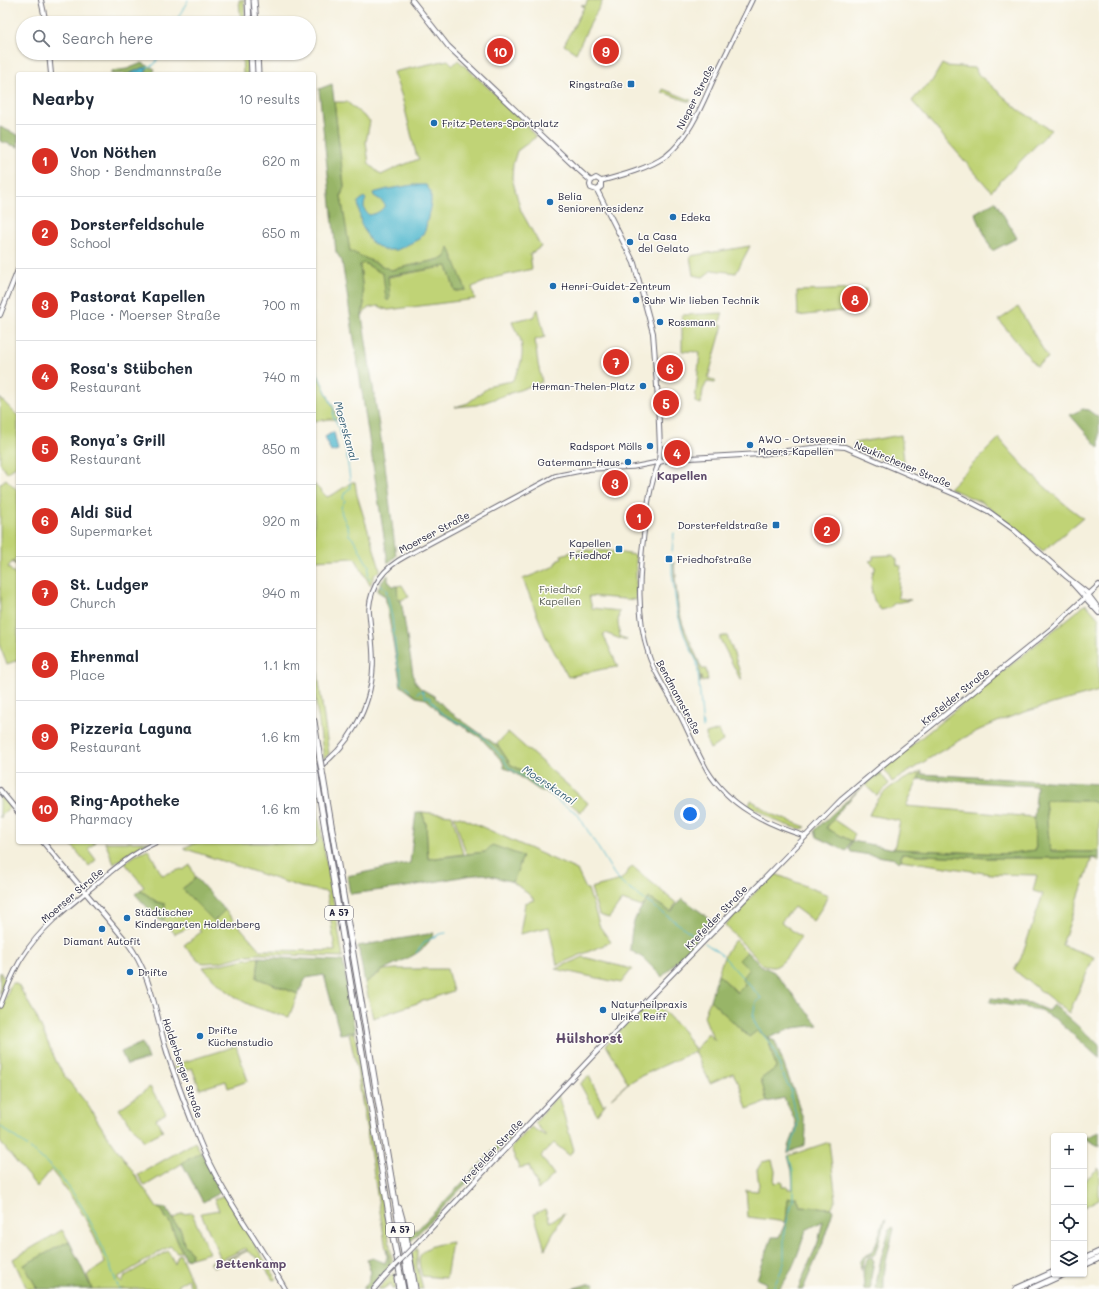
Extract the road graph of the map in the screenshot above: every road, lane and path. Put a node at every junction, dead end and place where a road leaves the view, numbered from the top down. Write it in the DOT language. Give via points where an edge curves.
graph roads {
  1 [pos="41,0"];
  2 [pos="248,0"];
  3 [pos="254,0"];
  4 [pos="412,0"];
  5 [pos="752,0"];
  6 [pos="44,16"];
  7 [pos="249,16"];
  8 [pos="255,16"];
  9 [pos="50,60"];
  10 [pos="251,60"];
  11 [pos="257,60"];
  12 [pos="51,72"];
  13 [pos="252,72"];
  14 [pos="258,72"];
  15 [pos="591,181"];
  16 [pos="601,181"];
  17 [pos="597,190"];
  18 [pos="16,275"];
  19 [pos="0,314"];
  20 [pos="658,462"];
  21 [pos="1099,585"];
  22 [pos="1087,596"];
  23 [pos="1099,609"];
  24 [pos="1099,613"];
  25 [pos="316,734"];
  26 [pos="316,772"];
  27 [pos="316,779"];
  28 [pos="0,790"];
  29 [pos="16,810"];
  30 [pos="805,836"];
  31 [pos="45,844"];
  32 [pos="153,844"];
  33 [pos="86,892"];
  34 [pos="0,1006"];
  35 [pos="391,1172"];
  36 [pos="392,1232"];
  37 [pos="1099,1252"];
  38 [pos="1087,1258"];
  39 [pos="1099,1258"];
  40 [pos="1087,1264"];
  41 [pos="1051,1273"];
  42 [pos="1057,1277"];
  43 [pos="285,1289"];
  44 [pos="374,1289"];
  45 [pos="399,1289"];
  46 [pos="402,1289"];
  47 [pos="410,1289"];
  48 [pos="415,1289"];
  49 [pos="1016,1289"];
  50 [pos="1031,1289"];
  1 -- 6 [label="main road"];
  2 -- 7 [label="highway"];
  3 -- 8 [label="highway"];
  4 -- 15 [label="main road" via="448,46"];
  5 -- 16 [label="street, Nieper Straße" via="702,103 679,142 666,156 656,162"];
  9 -- 12 [label="main road"];
  10 -- 13 [label="highway"];
  11 -- 14 [label="highway"];
  15 -- 16 [label="main road" via="596,178"];
  15 -- 17 [label="main road" via="590,187"];
  16 -- 17 [label="main road"];
  17 -- 20 [label="main road" via="634,264 653,333 660,449"];
  18 -- 19 [label="main road"];
  20 -- 22 [label="main road, Neukirchener Straße" via="830,446 845,448 959,496 988,511 1013,529"];
  20 -- 26 [label="street, Moerser Straße" via="633,467 590,469 555,476 394,564 378,580 369,600 373,666 365,705 345,742"];
  20 -- 30 [label="street, Bendmannstraße" via="649,492 639,579 644,636 652,664 702,760 728,795 742,808 764,820"];
  21 -- 22 [label="main road, Krefelder Straße"];
  22 -- 23 [label="main road, Neukirchener Straße"];
  22 -- 24 [label="main road, Neukirchener Straße"];
  22 -- 30 [label="main road, Krefelder Straße" via="1051,629 857,786"];
  25 -- 35 [label="highway, A 57, bridge"];
  27 -- 36 [label="highway, A 57"];
  28 -- 29 [label="main road"];
  30 -- 44 [label="main road, Krefelder Straße, bridge" via="603,1045"];
  31 -- 33 [label="main road, Holderberger Straße"];
  32 -- 33 [label="street, Moerser Straße" via="137,853"];
  33 -- 34 [label="street, Moerser Straße" via="40,933 23,956"];
  33 -- 43 [label="main road, Holderberger Straße" via="127,942 141,964 167,1051 203,1150 226,1193"];
  35 -- 47 [label="highway, A 57"];
  35 -- 48 [label="highway" via="405,1230"];
  36 -- 45 [label="highway"];
  36 -- 46 [label="highway, A 57"];
  37 -- 38 [label="highway"];
  39 -- 40 [label="highway"];
  41 -- 49 [label="highway"];
  42 -- 50 [label="highway"];
}
